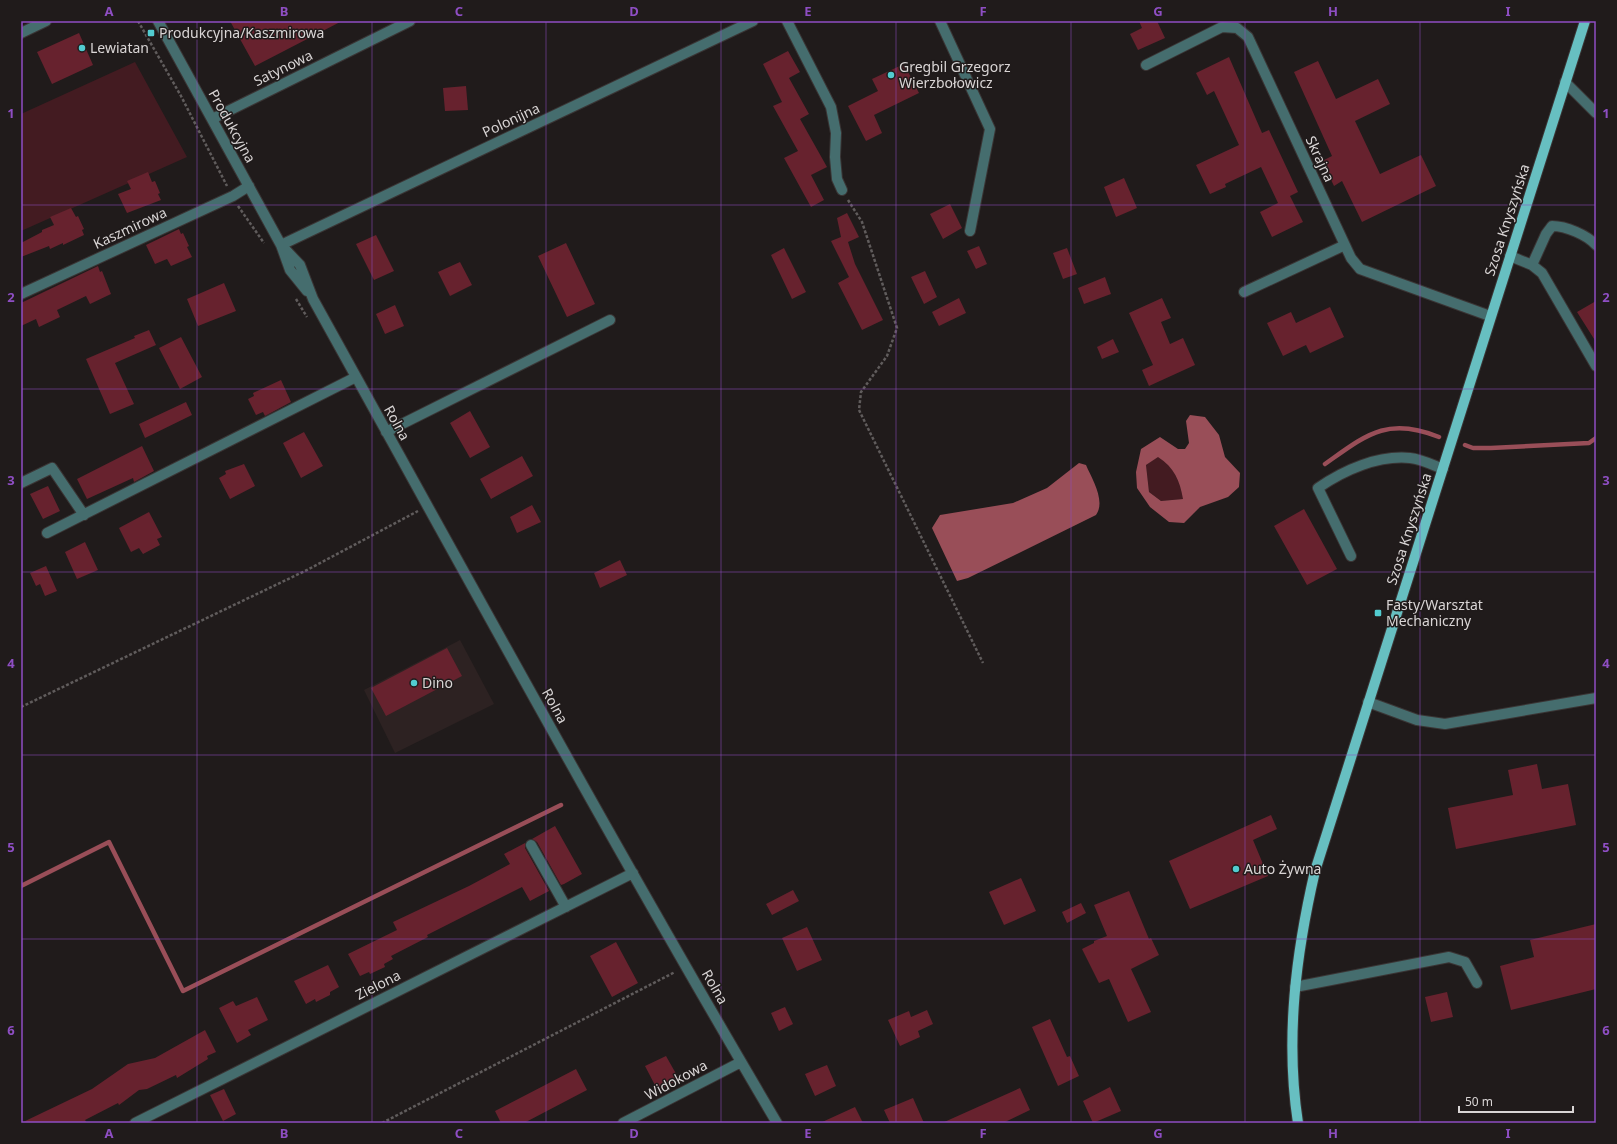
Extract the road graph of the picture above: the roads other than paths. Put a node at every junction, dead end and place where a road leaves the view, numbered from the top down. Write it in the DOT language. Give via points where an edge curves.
graph roads {
  1 [pos="46,21"];
  2 [pos="158,21"];
  3 [pos="410,21"];
  4 [pos="753,21"];
  5 [pos="787,21"];
  6 [pos="940,21"];
  7 [pos="1585,21"];
  8 [pos="21,33"];
  9 [pos="1146,65"];
  10 [pos="1565,82"];
  11 [pos="1596,113"];
  12 [pos="212,119"];
  13 [pos="249,186"];
  14 [pos="842,190"];
  15 [pos="970,231"];
  16 [pos="281,244"];
  17 [pos="1345,245"];
  18 [pos="1596,246"];
  19 [pos="1510,256"];
  20 [pos="1532,265"];
  21 [pos="1244,292"];
  22 [pos="21,294"];
  23 [pos="1490,316"];
  24 [pos="610,320"];
  25 [pos="1596,366"];
  26 [pos="356,377"];
  27 [pos="386,432"];
  28 [pos="1443,469"];
  29 [pos="21,483"];
  30 [pos="84,515"];
  31 [pos="47,533"];
  32 [pos="1351,556"];
  33 [pos="1596,698"];
  34 [pos="1368,702"];
  35 [pos="531,845"];
  36 [pos="633,873"];
  37 [pos="566,907"];
  38 [pos="1477,983"];
  39 [pos="1295,987"];
  40 [pos="741,1062"];
  41 [pos="135,1123"];
  42 [pos="623,1123"];
  43 [pos="777,1123"];
  44 [pos="1298,1123"];
  1 -- 8 [label="street"];
  2 -- 12 [label="street, Produkcyjna"];
  3 -- 12 [label="street, Satynowa"];
  4 -- 16 [label="street, Polonijna"];
  5 -- 14 [label="street" via="831,107 836,133 837,179"];
  6 -- 15 [label="street" via="990,129"];
  7 -- 10 [label="main road, Szosa Knyszyńska"];
  9 -- 17 [label="street, Skrajna" via="1222,27 1237,28 1248,37"];
  10 -- 11 [label="street"];
  10 -- 19 [label="main road, Szosa Knyszyńska"];
  12 -- 13 [label="street, Produkcyjna"];
  13 -- 16 [label="street, Produkcyjna"];
  13 -- 22 [label="street, Kaszmirowa" via="233,196"];
  16 -- 26 [label="street, Rolna" via="300,264 313,299"];
  17 -- 21 [label="street"];
  17 -- 23 [label="street, Skrajna" via="1360,269"];
  18 -- 20 [label="street" via="1592,241 1561,226 1552,226"];
  19 -- 20 [label="street"];
  19 -- 23 [label="main road, Szosa Knyszyńska"];
  20 -- 25 [label="street" via="1542,273"];
  23 -- 28 [label="main road, Szosa Knyszyńska"];
  24 -- 27 [label="street"];
  26 -- 27 [label="street, Rolna"];
  26 -- 30 [label="street"];
  27 -- 36 [label="street, Rolna"];
  28 -- 32 [label="street" via="1411,458 1384,458 1332,478 1318,488"];
  28 -- 34 [label="main road, Szosa Knyszyńska"];
  29 -- 30 [label="street" via="52,468"];
  30 -- 31 [label="street"];
  33 -- 34 [label="street" via="1446,724 1417,720"];
  34 -- 39 [label="main road, Szosa Knyszyńska" via="1315,871 1303,924"];
  35 -- 37 [label="street"];
  36 -- 37 [label="street, Zielona"];
  36 -- 40 [label="street, Rolna"];
  37 -- 41 [label="street, Zielona"];
  38 -- 39 [label="street" via="1466,962 1449,957"];
  39 -- 44 [label="main road, Szosa Knyszyńska" via="1292,1046"];
  40 -- 42 [label="street, Widokowa"];
  40 -- 43 [label="street, Rolna"];
}
